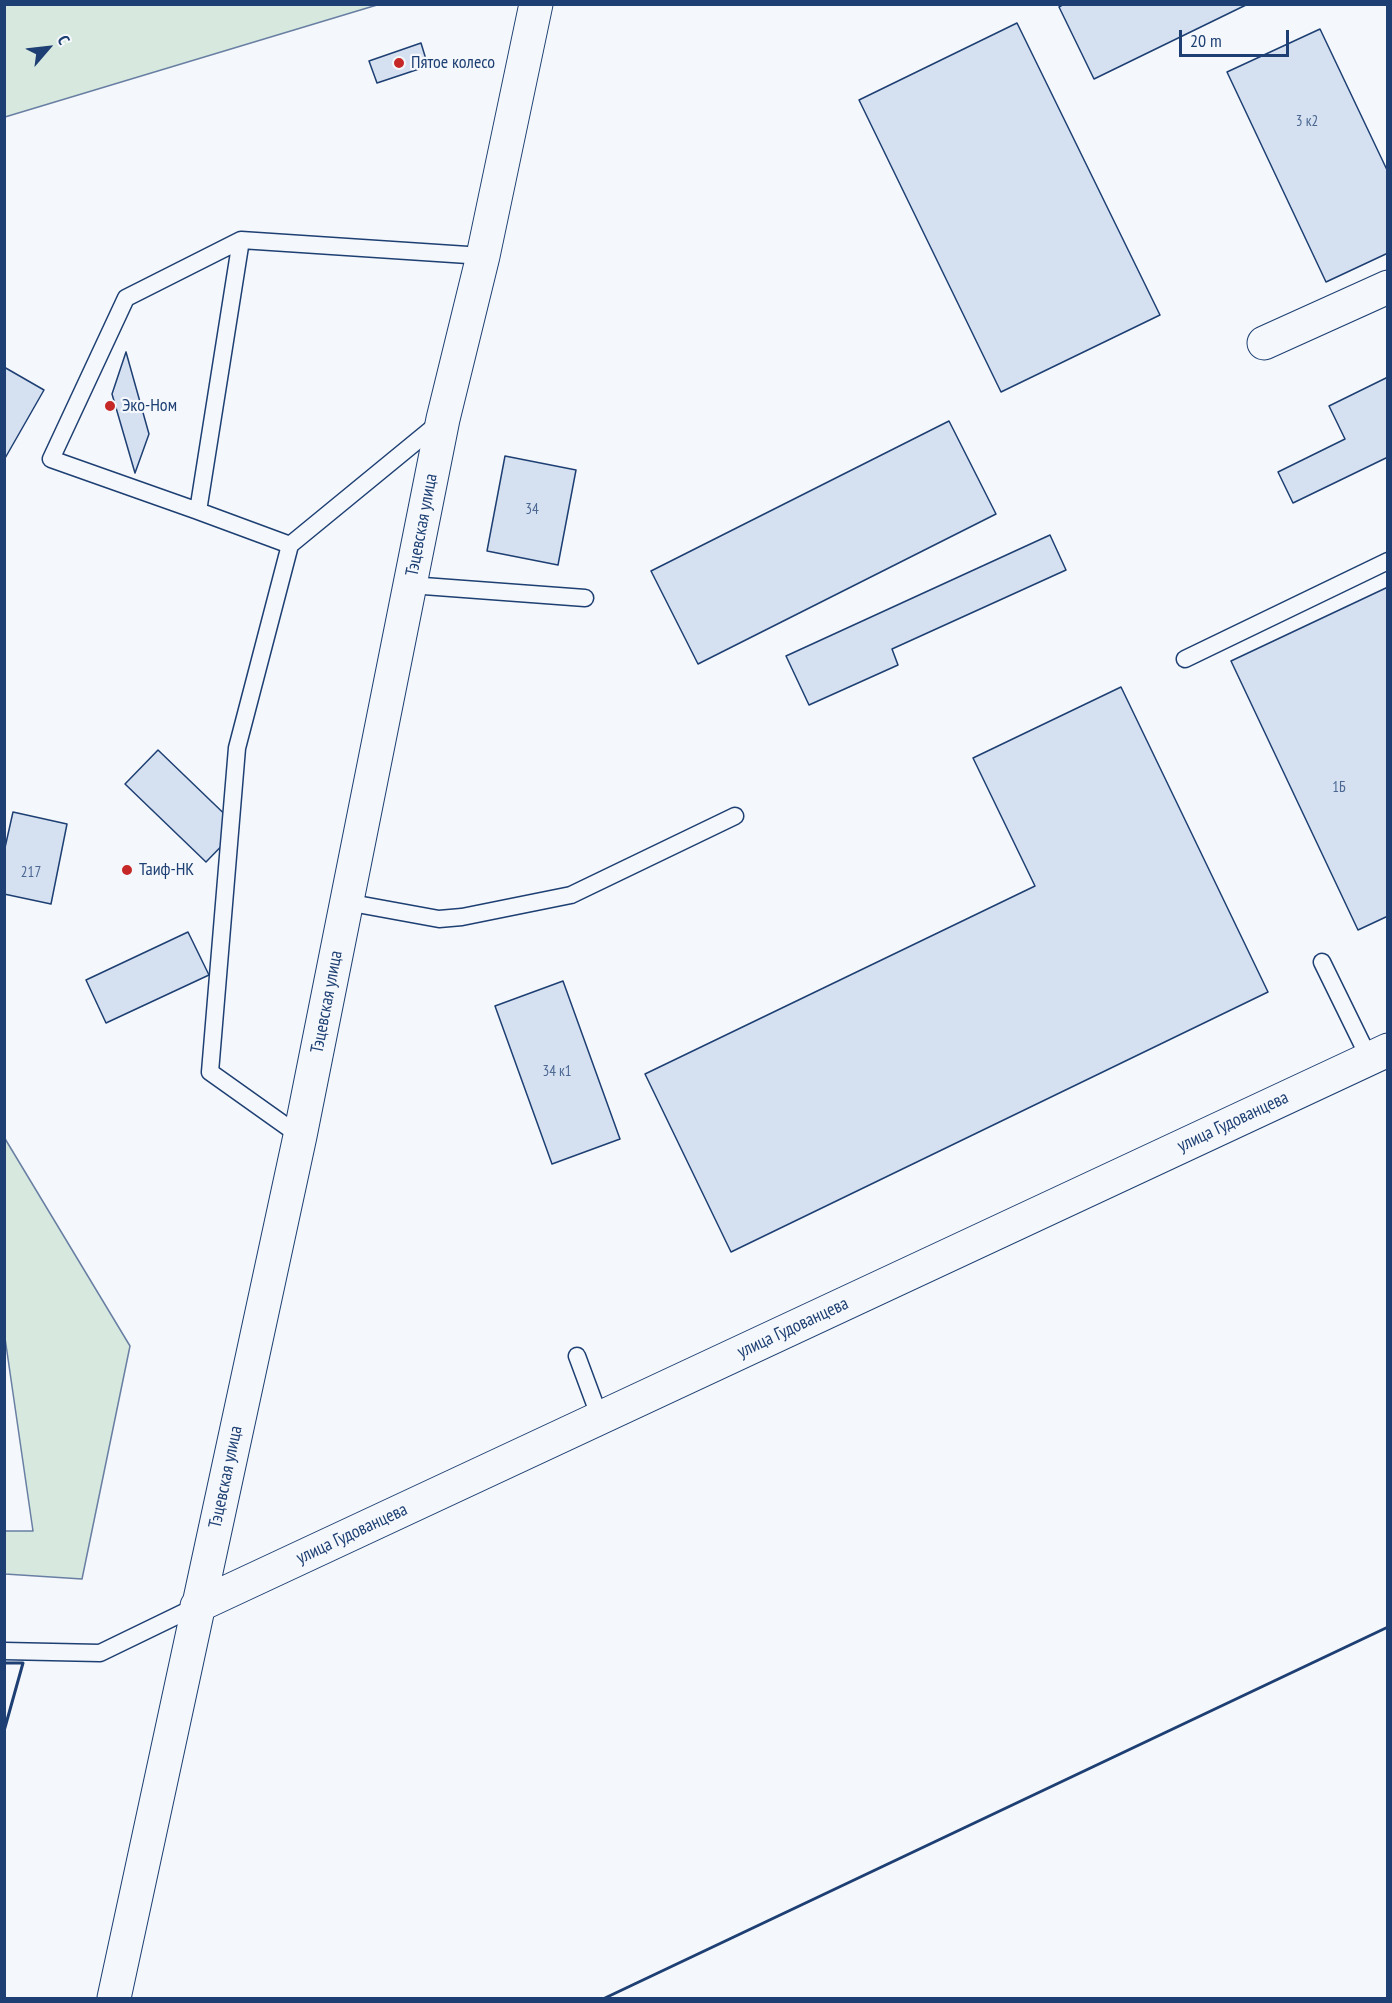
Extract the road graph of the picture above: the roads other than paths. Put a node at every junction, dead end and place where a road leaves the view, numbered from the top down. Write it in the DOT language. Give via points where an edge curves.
graph roads {
  1 [pos="536,4"];
  2 [pos="241,240"];
  3 [pos="483,256"];
  4 [pos="1388,288"];
  5 [pos="1264,343"];
  6 [pos="443,419"];
  7 [pos="198,511"];
  8 [pos="290,545"];
  9 [pos="1388,561"];
  10 [pos="410,585"];
  11 [pos="585,598"];
  12 [pos="1185,659"];
  13 [pos="735,816"];
  14 [pos="346,903"];
  15 [pos="1322,962"];
  16 [pos="1378,1054"];
  17 [pos="300,1136"];
  18 [pos="576,1356"];
  19 [pos="600,1418"];
  20 [pos="197,1606"];
  21 [pos="4,1651"];
  22 [pos="114,1998"];
  1 -- 3 [label="main road, Тэцевская улица"];
  2 -- 3 [label="lane"];
  2 -- 7 [label="lane"];
  2 -- 7 [label="lane" via="126,298 51,459"];
  3 -- 6 [label="main road, Тэцевская улица"];
  4 -- 5 [label="main road"];
  6 -- 8 [label="lane"];
  6 -- 10 [label="main road, Тэцевская улица"];
  7 -- 8 [label="lane"];
  8 -- 17 [label="lane" via="237,748 210,1072"];
  9 -- 12 [label="lane"];
  10 -- 11 [label="lane"];
  10 -- 14 [label="main road, Тэцевская улица"];
  13 -- 14 [label="lane" via="571,895 439,919"];
  14 -- 17 [label="main road, Тэцевская улица"];
  15 -- 16 [label="lane"];
  16 -- 19 [label="main road, улица Гудованцева"];
  17 -- 20 [label="main road, Тэцевская улица"];
  18 -- 19 [label="lane"];
  19 -- 20 [label="main road, улица Гудованцева"];
  20 -- 21 [label="lane" via="100,1653"];
  20 -- 22 [label="main road, Тэцевская улица"];
}
